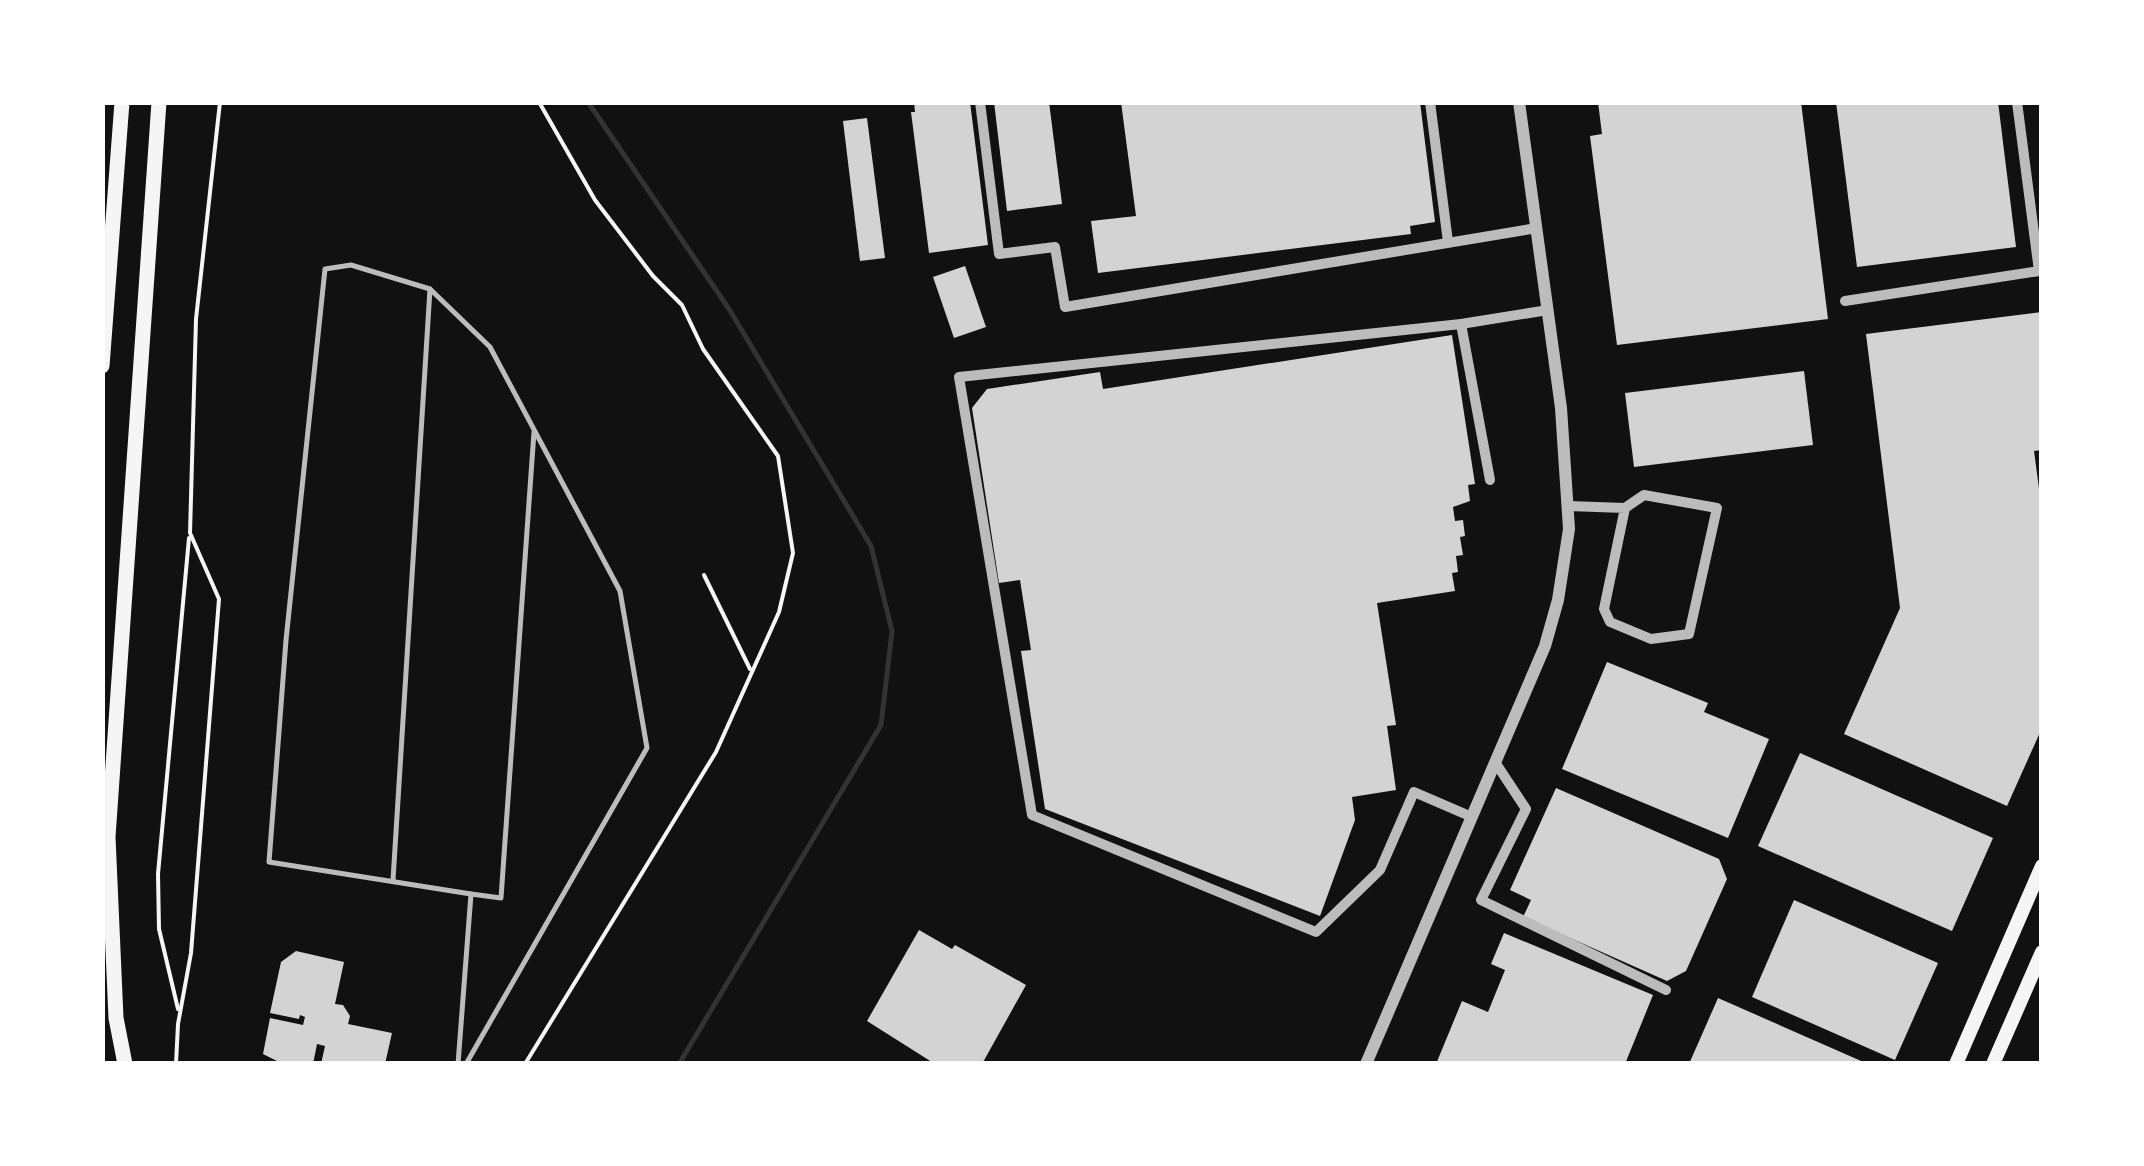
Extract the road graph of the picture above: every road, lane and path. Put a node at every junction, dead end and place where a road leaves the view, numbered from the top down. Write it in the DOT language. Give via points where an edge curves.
graph roads {
  1 [pos="122,102"];
  2 [pos="159,102"];
  3 [pos="220,102"];
  4 [pos="539,102"];
  5 [pos="980,102"];
  6 [pos="1430,102"];
  7 [pos="1518,102"];
  8 [pos="2018,102"];
  9 [pos="1536,228"];
  10 [pos="1448,242"];
  11 [pos="430,290"];
  12 [pos="1844,302"];
  13 [pos="1548,310"];
  14 [pos="1461,324"];
  15 [pos="102,366"];
  16 [pos="534,432"];
  17 [pos="1490,480"];
  18 [pos="1568,506"];
  19 [pos="1624,508"];
  20 [pos="190,533"];
  21 [pos="704,575"];
  22 [pos="750,669"];
  23 [pos="1495,762"];
  24 [pos="1472,816"];
  25 [pos="2042,866"];
  26 [pos="393,881"];
  27 [pos="471,894"];
  28 [pos="2042,952"];
  29 [pos="1666,990"];
  30 [pos="180,1015"];
  31 [pos="124,1064"];
  32 [pos="176,1064"];
  33 [pos="462,1064"];
  34 [pos="526,1064"];
  35 [pos="1366,1064"];
  36 [pos="1956,1064"];
  37 [pos="1993,1064"];
  1 -- 15 [label="highway"];
  2 -- 31 [label="highway" via="108,837"];
  3 -- 20 [label="path" via="196,319"];
  4 -- 22 [label="path" via="594,200 682,305 703,349 778,456 793,553 779,612"];
  5 -- 10 [label="street" via="999,254 1055,247 1065,307"];
  6 -- 10 [label="street"];
  7 -- 9 [label="street"];
  8 -- 12 [label="street" via="2039,271"];
  9 -- 10 [label="street"];
  9 -- 13 [label="street"];
  11 -- 16 [label="lane" via="490,347"];
  11 -- 26 [label="lane"];
  11 -- 26 [label="lane" via="351,265 325,269 269,862"];
  13 -- 14 [label="street"];
  13 -- 18 [label="street"];
  14 -- 17 [label="street"];
  14 -- 24 [label="street" via="958,378 1032,815 1316,932 1380,870 1414,792"];
  16 -- 27 [label="lane" via="500,898"];
  16 -- 33 [label="lane" via="620,590 647,748"];
  18 -- 19 [label="street"];
  18 -- 23 [label="street" via="1558,600"];
  19 -- 19 [label="street" via="1644,495 1716,508 1689,634 1651,640 1610,622 1604,609"];
  20 -- 30 [label="path" via="158,874 159,929"];
  20 -- 30 [label="path" via="219,600 191,954"];
  21 -- 22 [label="path"];
  22 -- 34 [label="path" via="716,752"];
  23 -- 24 [label="street"];
  23 -- 29 [label="street" via="1526,809 1481,900"];
  24 -- 35 [label="street"];
  25 -- 36 [label="main road"];
  26 -- 27 [label="lane"];
  27 -- 33 [label="lane"];
  28 -- 37 [label="main road"];
  30 -- 32 [label="path"];
}
